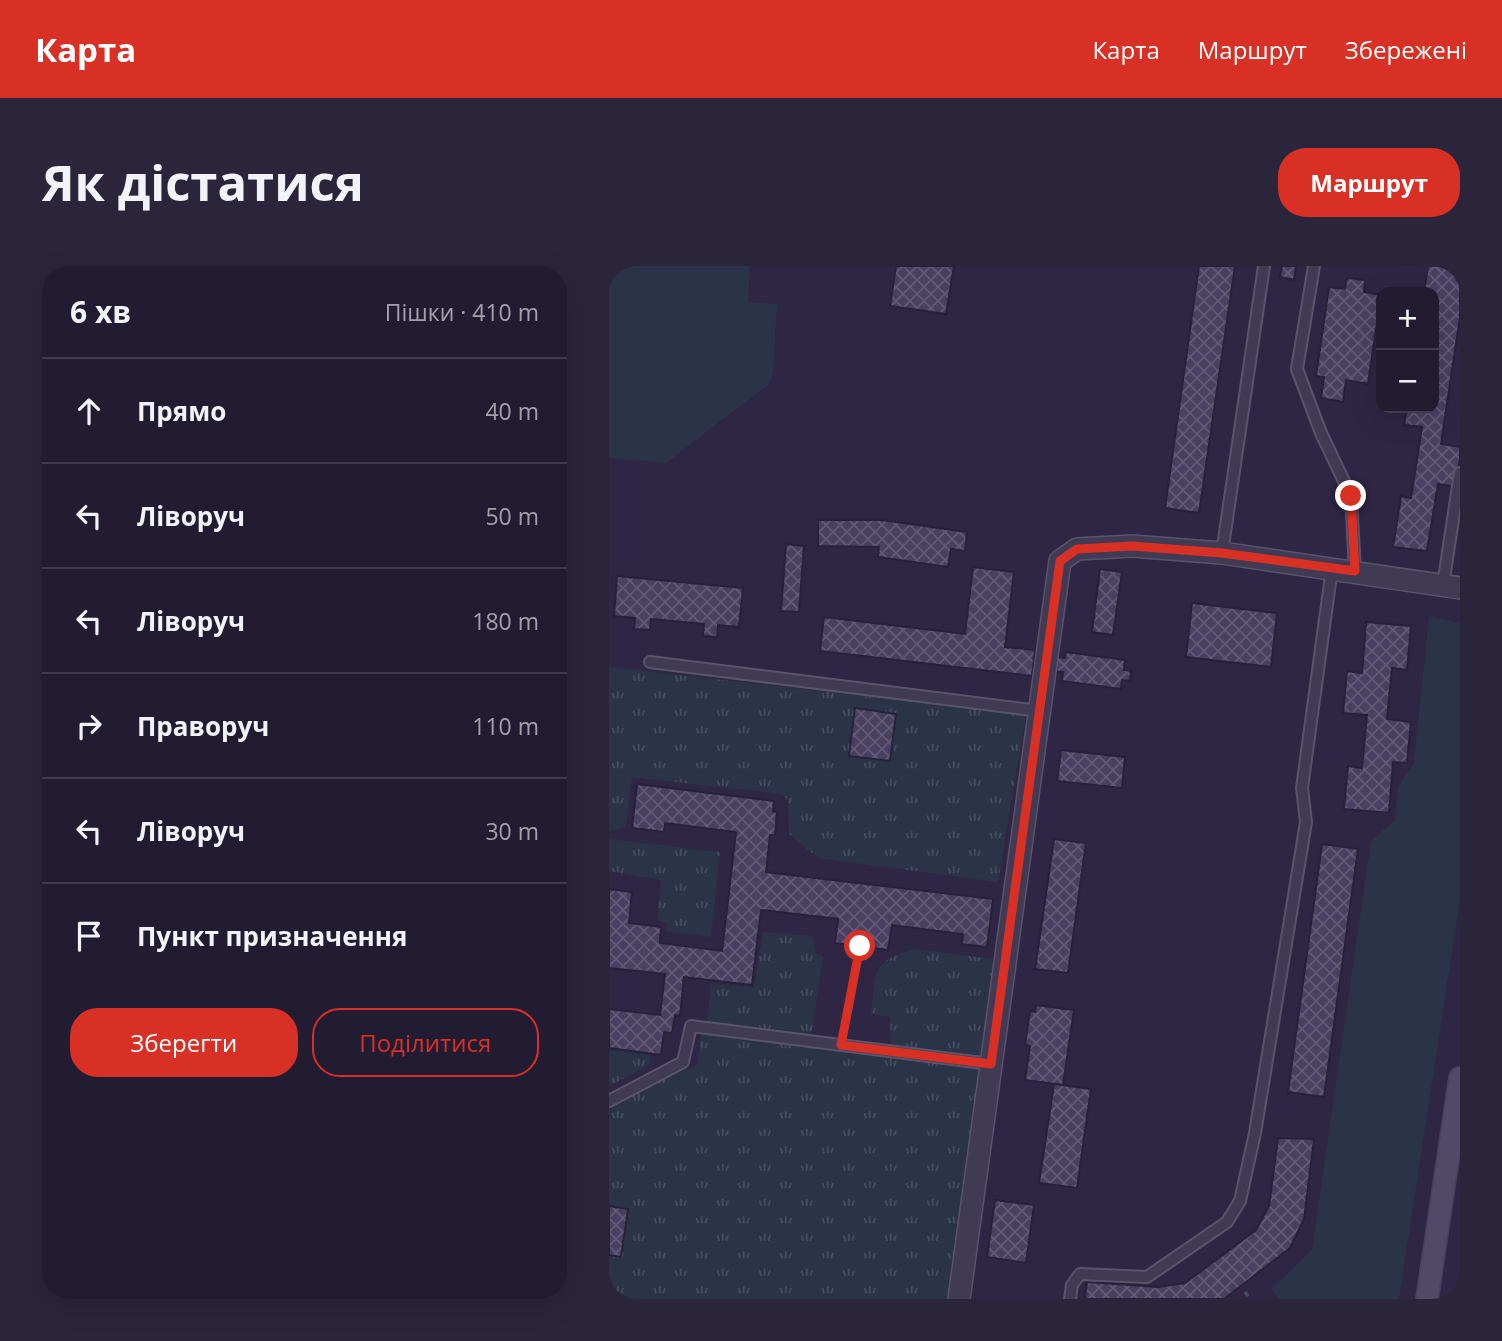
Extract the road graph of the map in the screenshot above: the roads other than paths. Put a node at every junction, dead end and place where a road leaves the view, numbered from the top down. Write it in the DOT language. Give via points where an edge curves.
graph roads {
  1 [pos="1264,266"];
  2 [pos="1314,266"];
  3 [pos="1460,473"];
  4 [pos="1222,553"];
  5 [pos="1332,567"];
  6 [pos="1355,571"];
  7 [pos="1451,587"];
  8 [pos="650,662"];
  9 [pos="1040,711"];
  10 [pos="991,1064"];
  11 [pos="1460,1078"];
  12 [pos="609,1101"];
  13 [pos="1455,1134"];
  14 [pos="959,1299"];
  15 [pos="1070,1299"];
  16 [pos="1427,1299"];
  1 -- 4 [label="lane"];
  2 -- 6 [label="lane" via="1297,369 1351,496"];
  3 -- 7 [label="lane"];
  4 -- 5 [label="street"];
  4 -- 9 [label="street" via="1132,546 1077,549 1060,561"];
  5 -- 6 [label="street"];
  5 -- 15 [label="lane" via="1302,788 1306,822 1240,1201 1227,1222 1147,1278 1080,1274"];
  6 -- 7 [label="street"];
  8 -- 9 [label="lane"];
  9 -- 10 [label="street"];
  10 -- 12 [label="lane" via="691,1026 683,1062"];
  10 -- 14 [label="street"];
  11 -- 13 [label="main road"];
  13 -- 16 [label="main road"];
}
